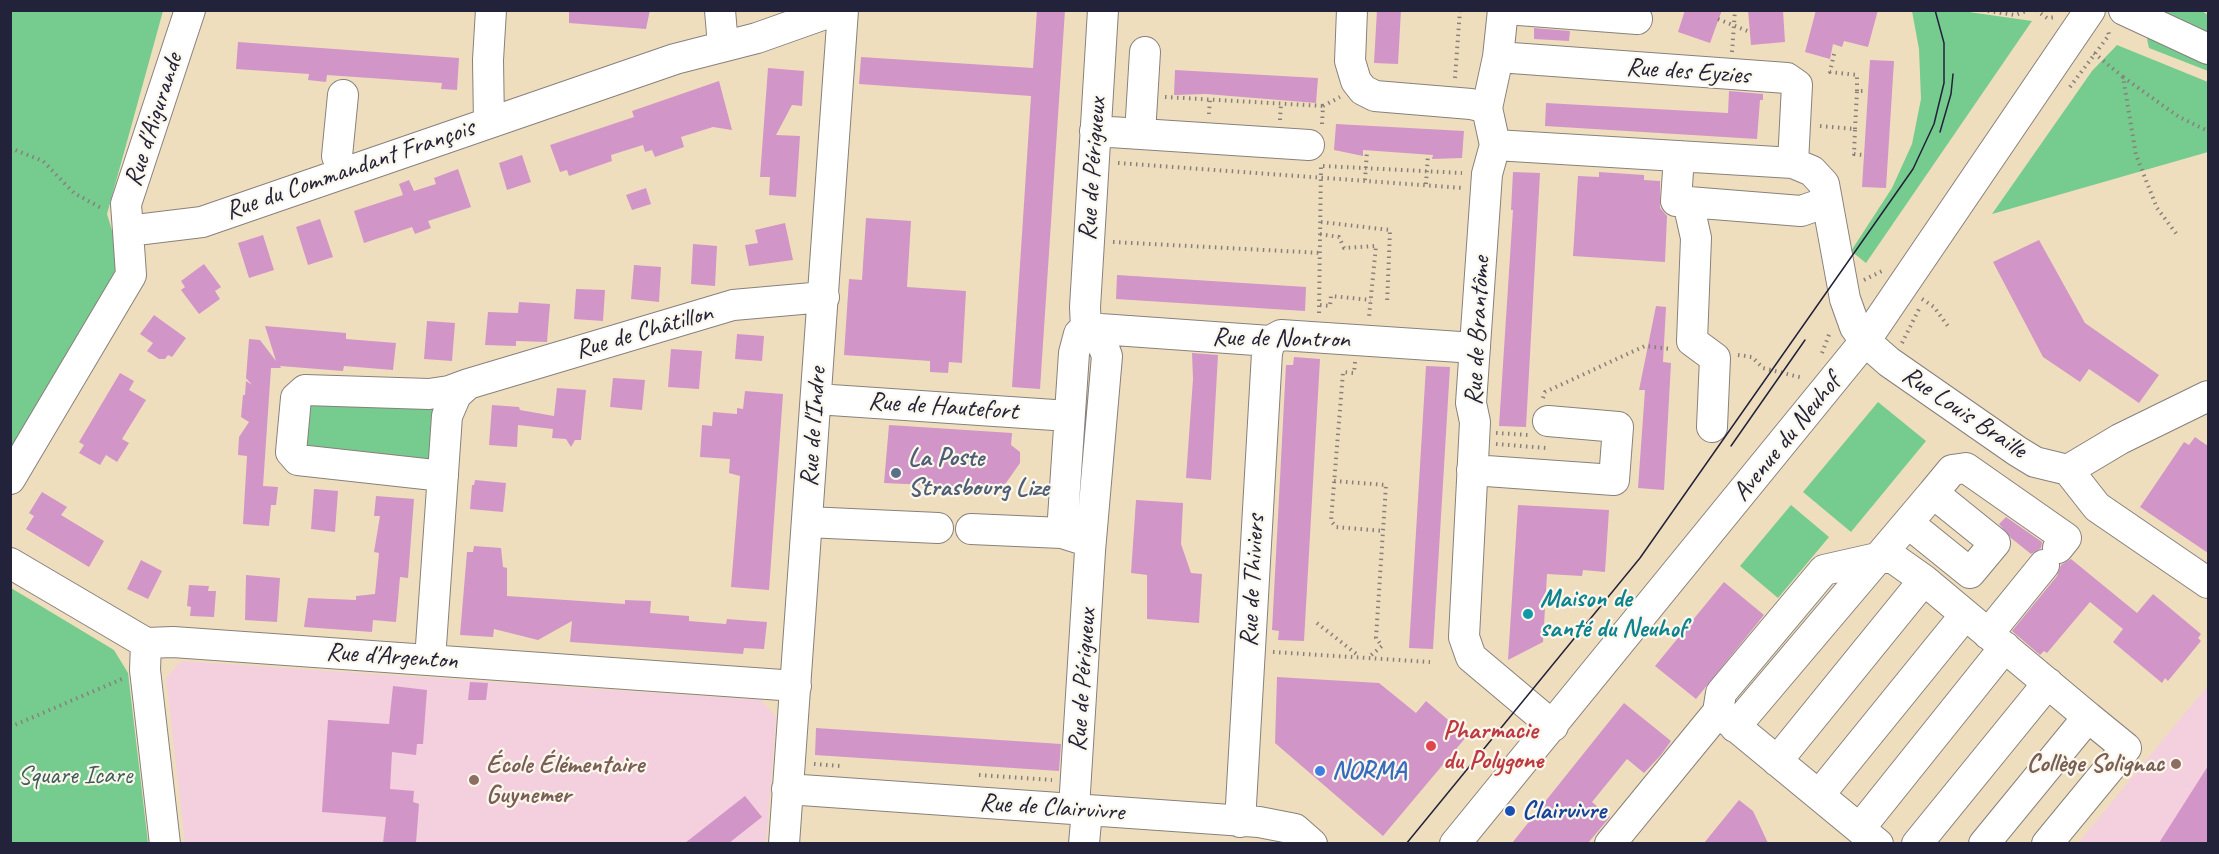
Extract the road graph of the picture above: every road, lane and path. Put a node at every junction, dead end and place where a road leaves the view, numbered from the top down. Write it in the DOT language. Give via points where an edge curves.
graph roads {
  1 [pos="190,10"];
  2 [pos="491,10"];
  3 [pos="720,10"];
  4 [pos="836,10"];
  5 [pos="843,10"];
  6 [pos="1103,10"];
  7 [pos="1352,10"];
  8 [pos="1460,10"];
  9 [pos="1503,10"];
  10 [pos="1518,10"];
  11 [pos="1735,10"];
  12 [pos="1982,10"];
  13 [pos="2029,10"];
  14 [pos="2036,10"];
  15 [pos="2054,16"];
  16 [pos="2108,17"];
  17 [pos="1637,19"];
  18 [pos="1718,20"];
  19 [pos="1734,25"];
  20 [pos="1750,32"];
  21 [pos="723,46"];
  22 [pos="2208,49"];
  23 [pos="1145,52"];
  24 [pos="1834,54"];
  25 [pos="1498,57"];
  26 [pos="1731,75"];
  27 [pos="2123,77"];
  28 [pos="1364,90"];
  29 [pos="1857,91"];
  30 [pos="1867,91"];
  31 [pos="343,94"];
  32 [pos="1142,96"];
  33 [pos="1454,103"];
  34 [pos="1323,106"];
  35 [pos="1487,108"];
  36 [pos="489,123"];
  37 [pos="1795,124"];
  38 [pos="1855,129"];
  39 [pos="2208,131"];
  40 [pos="1140,134"];
  41 [pos="1095,139"];
  42 [pos="1495,145"];
  43 [pos="10,148"];
  44 [pos="1318,149"];
  45 [pos="1367,151"];
  46 [pos="1428,154"];
  47 [pos="1863,155"];
  48 [pos="1679,156"];
  49 [pos="1793,163"];
  50 [pos="1366,168"];
  51 [pos="1427,171"];
  52 [pos="342,172"];
  53 [pos="1487,174"];
  54 [pos="1320,178"];
  55 [pos="1365,180"];
  56 [pos="1426,184"];
  57 [pos="1688,202"];
  58 [pos="1827,202"];
  59 [pos="117,221"];
  60 [pos="1321,222"];
  61 [pos="1320,234"];
  62 [pos="2178,236"];
  63 [pos="1089,240"];
  64 [pos="1322,253"];
  65 [pos="824,297"];
  66 [pos="1371,300"];
  67 [pos="1387,304"];
  68 [pos="1320,305"];
  69 [pos="1086,328"];
  70 [pos="1318,338"];
  71 [pos="1270,341"];
  72 [pos="1361,341"];
  73 [pos="1865,341"];
  74 [pos="1475,348"];
  75 [pos="1707,352"];
  76 [pos="1803,378"];
  77 [pos="468,384"];
  78 [pos="2208,396"];
  79 [pos="816,399"];
  80 [pos="1069,416"];
  81 [pos="1543,421"];
  82 [pos="1475,422"];
  83 [pos="1712,427"];
  84 [pos="1472,470"];
  85 [pos="2068,470"];
  86 [pos="443,476"];
  87 [pos="10,479"];
  88 [pos="1334,481"];
  89 [pos="1933,493"];
  90 [pos="807,522"];
  91 [pos="1908,523"];
  92 [pos="938,528"];
  93 [pos="971,530"];
  94 [pos="1384,531"];
  95 [pos="1062,533"];
  96 [pos="1090,551"];
  97 [pos="1877,558"];
  98 [pos="10,563"];
  99 [pos="1924,580"];
  100 [pos="2208,584"];
  101 [pos="1965,615"];
  102 [pos="1317,623"];
  103 [pos="1997,641"];
  104 [pos="1250,651"];
  105 [pos="146,656"];
  106 [pos="1359,657"];
  107 [pos="1369,657"];
  108 [pos="430,660"];
  109 [pos="1430,662"];
  110 [pos="2048,683"];
  111 [pos="796,686"];
  112 [pos="2088,717"];
  113 [pos="1726,720"];
  114 [pos="1553,726"];
  115 [pos="10,727"];
  116 [pos="1777,761"];
  117 [pos="787,789"];
  118 [pos="1819,795"];
  119 [pos="1080,809"];
  120 [pos="1240,822"];
  121 [pos="1869,836"];
  122 [pos="1989,842"];
  123 [pos="165,843"];
  124 [pos="784,843"];
  125 [pos="1084,843"];
  126 [pos="1311,843"];
  127 [pos="1455,843"];
  128 [pos="1610,843"];
  129 [pos="1917,843"];
  130 [pos="2047,843"];
  1 -- 59 [label="street, Rue d'Aigurande"];
  2 -- 36 [label="street"];
  3 -- 21 [label="street"];
  4 -- 21 [label="street, Rue du Commandant François"];
  5 -- 65 [label="street, Rue de l'Indre"];
  6 -- 41 [label="street, Rue de Périgueux"];
  7 -- 28 [label="street" via="1350,60 1356,81"];
  8 -- 33 [label="path"];
  9 -- 25 [label="street"];
  10 -- 17 [label="street"];
  11 -- 19 [label="path"];
  12 -- 13 [label="path" via="2015,15"];
  14 -- 15 [label="path" via="2047,18"];
  16 -- 22 [label="street"];
  16 -- 27 [label="path" via="2094,53"];
  16 -- 73 [label="street, Avenue du Neuhof"];
  18 -- 19 [label="path"];
  19 -- 20 [label="path"];
  19 -- 26 [label="path"];
  21 -- 36 [label="street, Rue du Commandant François"];
  23 -- 32 [label="street"];
  24 -- 29 [label="path" via="1830,72 1857,75"];
  25 -- 26 [label="street, Rue des Eyzies"];
  25 -- 35 [label="street"];
  26 -- 37 [label="street, Rue des Eyzies" via="1787,78 1797,85"];
  27 -- 39 [label="path" via="2180,117"];
  27 -- 62 [label="path" via="2136,155 2157,208"];
  28 -- 33 [label="street" via="1375,96"];
  28 -- 34 [label="path" via="1332,99"];
  29 -- 30 [label="path"];
  29 -- 38 [label="path"];
  31 -- 52 [label="street" via="337,156"];
  32 -- 34 [label="path"];
  32 -- 40 [label="street"];
  33 -- 35 [label="street"];
  34 -- 44 [label="path"];
  35 -- 42 [label="street, Rue de Brantôme"];
  36 -- 52 [label="street, Rue du Commandant François"];
  37 -- 38 [label="path"];
  37 -- 49 [label="street, Rue des Eyzies"];
  38 -- 47 [label="path" via="1854,154"];
  40 -- 41 [label="street"];
  40 -- 44 [label="street"];
  41 -- 54 [label="path" via="1113,162"];
  41 -- 63 [label="street, Rue de Périgueux"];
  42 -- 48 [label="street"];
  42 -- 53 [label="street, Rue de Brantôme"];
  43 -- 59 [label="path" via="43,161 74,193"];
  44 -- 50 [label="path"];
  44 -- 54 [label="path"];
  45 -- 50 [label="path"];
  46 -- 51 [label="path"];
  48 -- 49 [label="street"];
  48 -- 57 [label="street" via="1677,201"];
  49 -- 58 [label="street" via="1812,171 1824,184"];
  50 -- 51 [label="path"];
  50 -- 55 [label="path"];
  51 -- 53 [label="path"];
  51 -- 56 [label="path"];
  52 -- 59 [label="street, Rue du Commandant François" via="202,222"];
  53 -- 56 [label="path" via="1466,188"];
  53 -- 74 [label="street, Rue de Brantôme"];
  54 -- 55 [label="path"];
  54 -- 60 [label="path"];
  55 -- 56 [label="path"];
  57 -- 58 [label="street" via="1801,210"];
  57 -- 75 [label="street" via="1696,238 1692,341"];
  58 -- 73 [label="street" via="1845,298 1855,327"];
  59 -- 87 [label="street" via="131,275"];
  60 -- 61 [label="path"];
  60 -- 67 [label="path" via="1390,230"];
  61 -- 64 [label="path"];
  61 -- 66 [label="path" via="1339,237 1344,248 1376,246"];
  63 -- 64 [label="path"];
  63 -- 69 [label="street, Rue de Périgueux"];
  64 -- 68 [label="path"];
  65 -- 77 [label="street, Rue de Châtillon" via="733,305"];
  65 -- 79 [label="street, Rue de l'Indre"];
  66 -- 68 [label="path" via="1331,296 1330,306"];
  66 -- 72 [label="path"];
  68 -- 70 [label="path"];
  69 -- 71 [label="street, Rue de Nontron"];
  69 -- 80 [label="street, Rue de Périgueux" via="1076,342"];
  69 -- 96 [label="street, Rue de Périgueux" via="1099,335 1107,356"];
  70 -- 71 [label="street, Rue de Nontron" via="1281,336"];
  70 -- 72 [label="street, Rue de Nontron"];
  71 -- 104 [label="street, Rue de Thiviers"];
  72 -- 74 [label="street, Rue de Nontron"];
  72 -- 88 [label="path" via="1354,373 1343,372"];
  73 -- 85 [label="street, Rue Louis Braille" via="2017,451 2035,462"];
  73 -- 114 [label="street, Avenue du Neuhof"];
  74 -- 82 [label="street, Rue de Brantôme" via="1471,403"];
  75 -- 76 [label="path" via="1752,357 1763,368"];
  75 -- 81 [label="path" via="1645,346 1545,392"];
  75 -- 83 [label="street" via="1715,358"];
  77 -- 86 [label="street" via="456,395 447,416"];
  77 -- 86 [label="street, Rue de Châtillon" via="429,394 305,390 296,398 291,452 298,460"];
  78 -- 85 [label="street" via="2120,439"];
  79 -- 80 [label="street, Rue de Hautefort"];
  79 -- 90 [label="street, Rue de l'Indre"];
  80 -- 95 [label="street, Rue de Périgueux"];
  81 -- 82 [label="path" via="1492,433"];
  81 -- 84 [label="street" via="1618,427 1614,480"];
  82 -- 84 [label="street, Rue de Brantôme"];
  84 -- 114 [label="street, Rue de Brantôme" via="1466,647 1471,657"];
  85 -- 100 [label="street" via="2097,507"];
  86 -- 108 [label="street"];
  88 -- 94 [label="path" via="1331,521 1336,527"];
  88 -- 94 [label="path" via="1386,485"];
  89 -- 91 [label="street"];
  89 -- 91 [label="street" via="1995,543 1970,573"];
  89 -- 103 [label="street" via="1952,470 1966,468 2066,537"];
  90 -- 92 [label="street"];
  90 -- 111 [label="street, Rue de l'Indre"];
  91 -- 97 [label="street"];
  93 -- 95 [label="street"];
  94 -- 107 [label="path" via="1376,638 1382,646"];
  95 -- 96 [label="street" via="1082,540"];
  96 -- 119 [label="street, Rue de Périgueux"];
  97 -- 99 [label="street" via="1893,558"];
  97 -- 113 [label="street" via="1824,570 1721,693"];
  98 -- 105 [label="street"];
  99 -- 101 [label="street"];
  99 -- 116 [label="street"];
  101 -- 103 [label="street"];
  101 -- 118 [label="street"];
  102 -- 106 [label="path"];
  103 -- 110 [label="street"];
  103 -- 121 [label="street"];
  104 -- 106 [label="path"];
  104 -- 120 [label="street, Rue de Thiviers"];
  105 -- 108 [label="street, Rue d'Argenton" via="173,642"];
  105 -- 115 [label="path"];
  105 -- 123 [label="street"];
  106 -- 107 [label="path"];
  107 -- 109 [label="path"];
  108 -- 111 [label="street, Rue d'Argenton"];
  110 -- 112 [label="street"];
  110 -- 129 [label="street"];
  111 -- 117 [label="street, Rue de l'Indre"];
  112 -- 122 [label="street"];
  112 -- 130 [label="street" via="2126,748"];
  113 -- 116 [label="street"];
  113 -- 128 [label="street"];
  114 -- 127 [label="street, Avenue du Neuhof"];
  116 -- 118 [label="street"];
  117 -- 119 [label="street, Rue de Clairvivre"];
  117 -- 124 [label="street, Rue de l'Indre"];
  118 -- 121 [label="street"];
  119 -- 120 [label="street, Rue de Clairvivre"];
  119 -- 125 [label="street, Rue de Périgueux"];
  120 -- 126 [label="street, Rue de Clairvivre" via="1284,825"];
}
